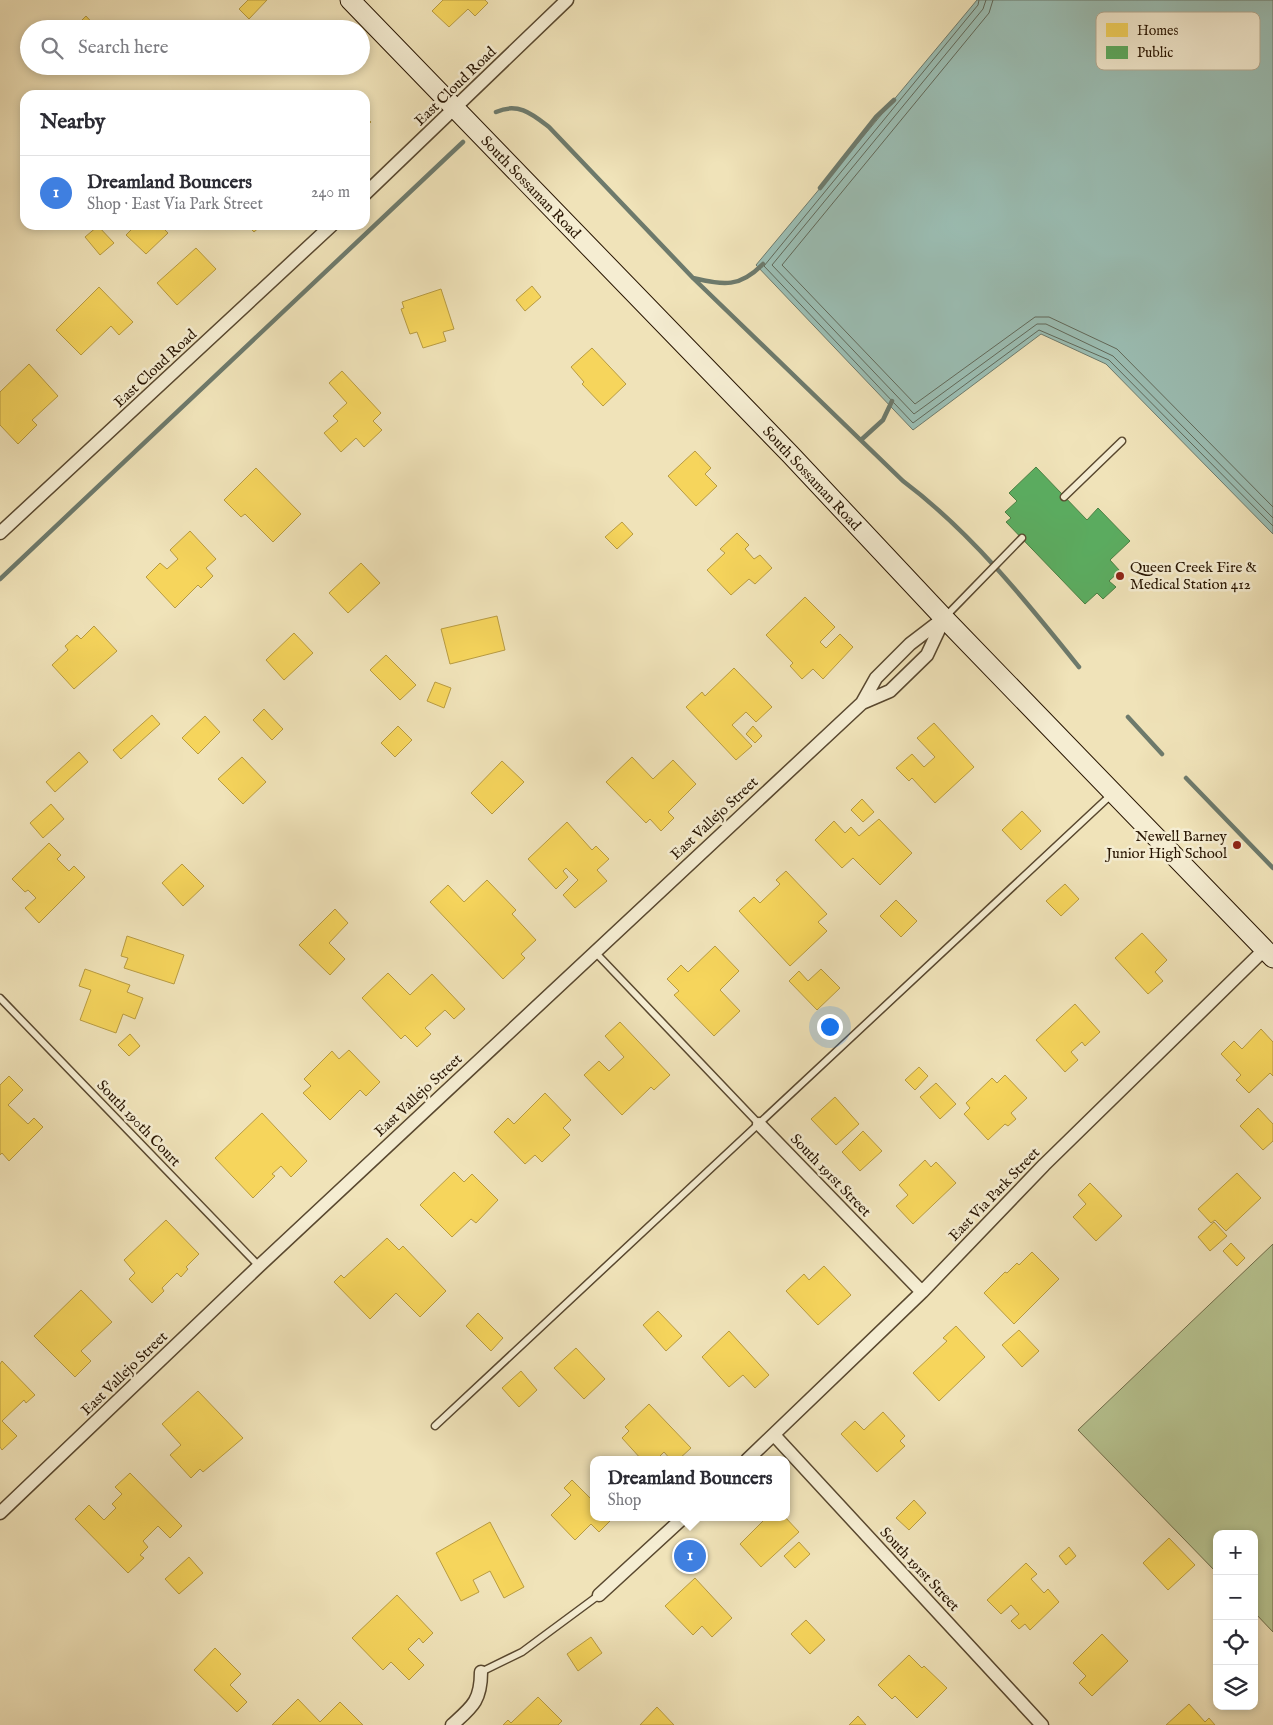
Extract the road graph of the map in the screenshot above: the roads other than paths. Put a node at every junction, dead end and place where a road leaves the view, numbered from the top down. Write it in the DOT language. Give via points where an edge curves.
graph roads {
  1 [pos="350,0"];
  2 [pos="567,0"];
  3 [pos="369,20"];
  4 [pos="370,21"];
  5 [pos="455,109"];
  6 [pos="370,189"];
  7 [pos="327,230"];
  8 [pos="1122,441"];
  9 [pos="1064,497"];
  10 [pos="0,533"];
  11 [pos="1022,538"];
  12 [pos="944,618"];
  13 [pos="862,703"];
  14 [pos="1113,793"];
  15 [pos="595,952"];
  16 [pos="1269,954"];
  17 [pos="0,998"];
  18 [pos="759,1124"];
  19 [pos="259,1266"];
  20 [pos="922,1292"];
  21 [pos="435,1426"];
  22 [pos="774,1435"];
  23 [pos="750,1456"];
  24 [pos="0,1514"];
  25 [pos="680,1521"];
  26 [pos="599,1595"];
  27 [pos="482,1672"];
  28 [pos="452,1725"];
  29 [pos="1042,1725"];
  1 -- 3 [label="main road, South Sossaman Road"];
  2 -- 5 [label="street, East Cloud Road"];
  4 -- 5 [label="main road, South Sossaman Road"];
  5 -- 6 [label="street, East Cloud Road"];
  5 -- 12 [label="main road, South Sossaman Road" via="790,454"];
  7 -- 10 [label="street, East Cloud Road"];
  8 -- 9 [label="lane"];
  11 -- 12 [label="lane"];
  12 -- 13 [label="street, East Vallejo Street" via="910,644 876,678"];
  12 -- 13 [label="street, East Vallejo Street" via="928,655 890,691"];
  12 -- 14 [label="main road, South Sossaman Road"];
  13 -- 15 [label="street, East Vallejo Street"];
  14 -- 16 [label="main road, South Sossaman Road"];
  14 -- 18 [label="lane"];
  15 -- 18 [label="lane"];
  15 -- 19 [label="street, East Vallejo Street"];
  16 -- 20 [label="street, East Via Park Street" via="1044,1165"];
  17 -- 19 [label="lane, South 190th Court"];
  18 -- 20 [label="street, South 191st Street"];
  18 -- 21 [label="lane"];
  19 -- 24 [label="street, East Vallejo Street"];
  20 -- 22 [label="street, East Via Park Street"];
  22 -- 23 [label="street, East Via Park Street"];
  22 -- 29 [label="street, South 191st Street"];
  25 -- 26 [label="street"];
  26 -- 27 [label="lane" via="522,1652"];
  27 -- 28 [label="street" via="481,1690 471,1708"];
}
